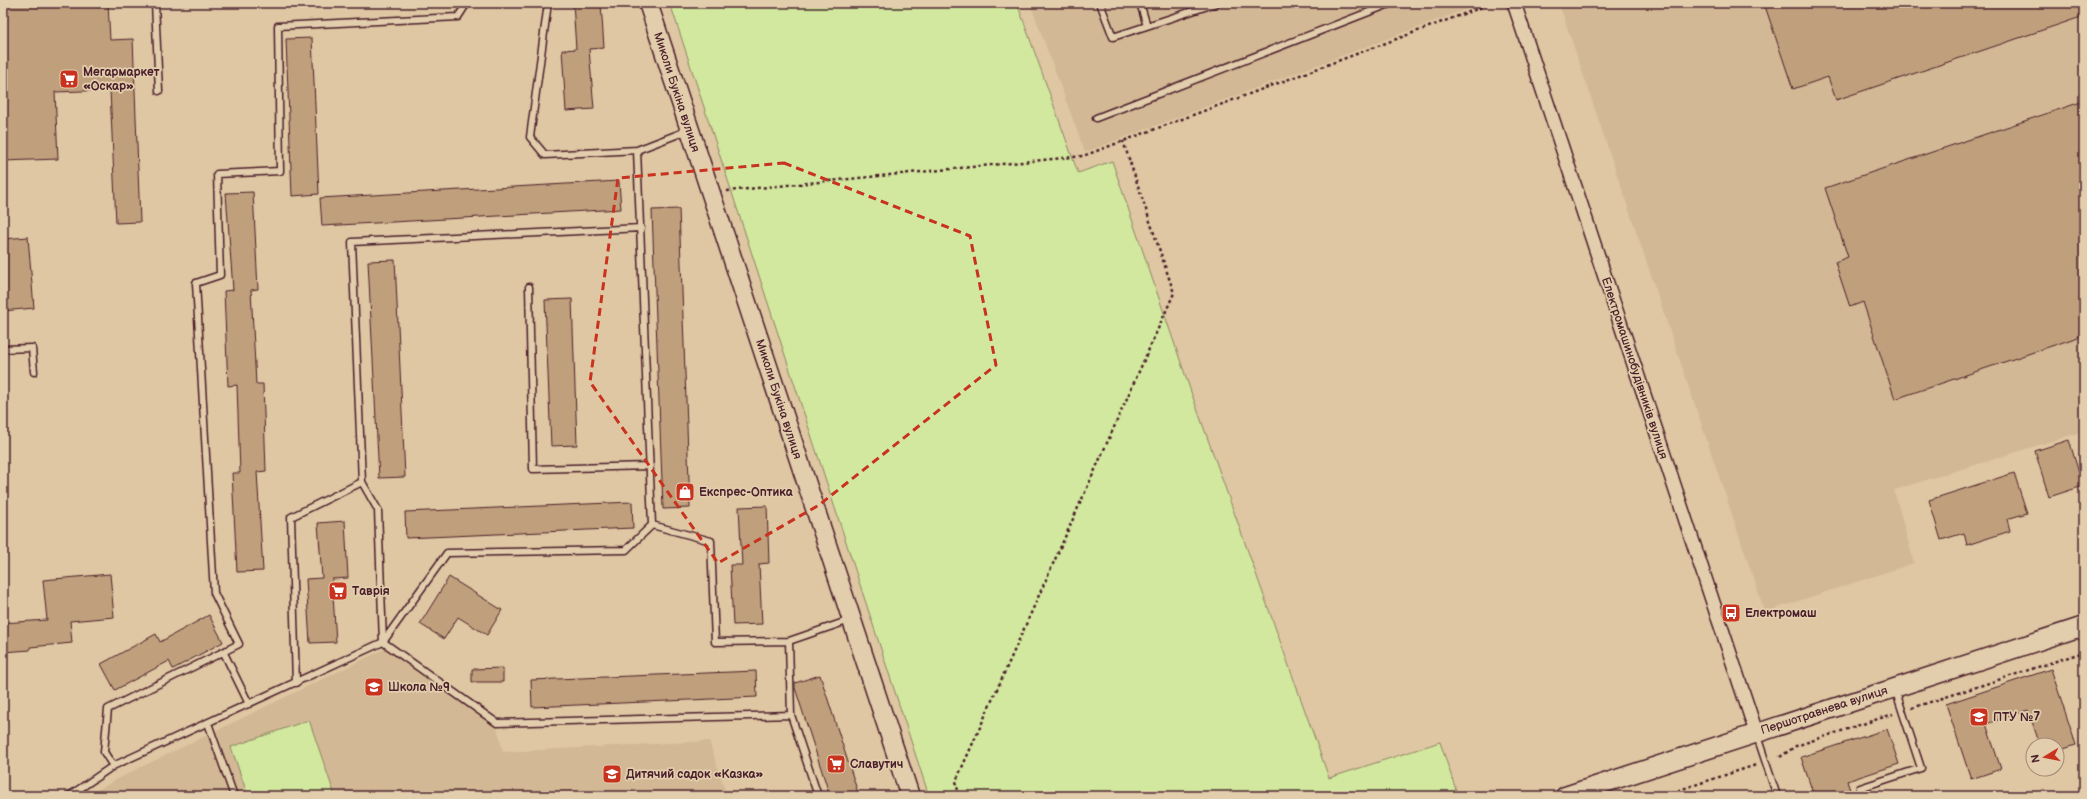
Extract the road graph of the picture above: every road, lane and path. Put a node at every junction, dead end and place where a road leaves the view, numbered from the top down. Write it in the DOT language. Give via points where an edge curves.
graph roads {
  1 [pos="155,3"];
  2 [pos="467,3"];
  3 [pos="548,3"];
  4 [pos="648,3"];
  5 [pos="1100,3"];
  6 [pos="1140,3"];
  7 [pos="1217,3"];
  8 [pos="1392,3"];
  9 [pos="1514,3"];
  10 [pos="1206,5"];
  11 [pos="1147,26"];
  12 [pos="159,91"];
  13 [pos="1096,118"];
  14 [pos="690,130"];
  15 [pos="1123,141"];
  16 [pos="637,150"];
  17 [pos="641,228"];
  18 [pos="530,287"];
  19 [pos="3,349"];
  20 [pos="34,372"];
  21 [pos="650,466"];
  22 [pos="362,482"];
  23 [pos="652,525"];
  24 [pos="851,619"];
  25 [pos="2080,632"];
  26 [pos="789,641"];
  27 [pos="383,642"];
  28 [pos="2084,652"];
  29 [pos="224,653"];
  30 [pos="296,682"];
  31 [pos="1895,688"];
  32 [pos="249,704"];
  33 [pos="1908,709"];
  34 [pos="1897,713"];
  35 [pos="791,714"];
  36 [pos="208,723"];
  37 [pos="1756,732"];
  38 [pos="1780,757"];
  39 [pos="1756,765"];
  40 [pos="113,766"];
  41 [pos="69,796"];
  42 [pos="234,796"];
  43 [pos="818,796"];
  44 [pos="910,796"];
  45 [pos="959,796"];
  46 [pos="1565,796"];
  47 [pos="1661,796"];
  48 [pos="1777,796"];
  49 [pos="1863,796"];
  1 -- 12 [label="lane"];
  2 -- 29 [label="lane" via="458,17 278,26 280,171 217,174 220,275 196,283 214,593 239,644"];
  3 -- 16 [label="lane" via="530,137 545,154"];
  4 -- 14 [label="street, Миколи Букіна вулиця"];
  5 -- 11 [label="lane" via="1113,37"];
  6 -- 11 [label="lane"];
  7 -- 10 [label="lane"];
  8 -- 13 [label="lane"];
  9 -- 37 [label="street, Електромашинобудівників вулиця"];
  10 -- 11 [label="lane"];
  14 -- 16 [label="lane"];
  14 -- 24 [label="street, Миколи Букіна вулиця"];
  15 -- 45 [label="path" via="1174,293 956,782"];
  16 -- 17 [label="lane"];
  17 -- 21 [label="lane"];
  17 -- 22 [label="lane" via="352,242"];
  18 -- 21 [label="lane" via="533,470"];
  19 -- 20 [label="lane" via="32,348"];
  21 -- 23 [label="lane"];
  22 -- 27 [label="lane" via="378,510"];
  22 -- 30 [label="lane" via="291,517"];
  23 -- 26 [label="lane" via="711,541 715,642"];
  23 -- 27 [label="lane" via="626,550 447,553"];
  24 -- 26 [label="lane"];
  24 -- 44 [label="street, Миколи Букіна вулиця"];
  25 -- 31 [label="street, Першотравнева вулиця"];
  26 -- 35 [label="lane"];
  27 -- 30 [label="lane"];
  27 -- 35 [label="lane" via="498,723"];
  28 -- 33 [label="path"];
  29 -- 32 [label="lane"];
  29 -- 40 [label="lane" via="108,709 104,752"];
  30 -- 32 [label="lane"];
  31 -- 37 [label="street, Першотравнева вулиця"];
  31 -- 49 [label="lane" via="1921,768 1860,788"];
  32 -- 36 [label="lane"];
  34 -- 38 [label="path" via="1796,746"];
  35 -- 43 [label="lane"];
  36 -- 40 [label="lane"];
  36 -- 42 [label="lane"];
  37 -- 46 [label="street, Першотравнева вулиця"];
  37 -- 48 [label="lane"];
  39 -- 47 [label="path"];
  40 -- 41 [label="lane"];
}
